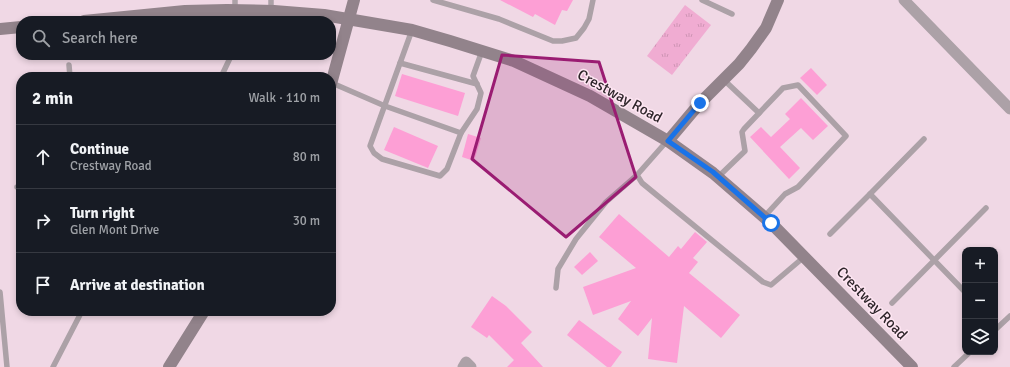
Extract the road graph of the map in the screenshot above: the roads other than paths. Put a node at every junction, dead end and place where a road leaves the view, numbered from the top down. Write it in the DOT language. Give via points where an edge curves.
graph roads {
  1 [pos="354,0"];
  2 [pos="433,0"];
  3 [pos="593,0"];
  4 [pos="702,0"];
  5 [pos="778,0"];
  6 [pos="904,0"];
  7 [pos="235,5"];
  8 [pos="271,5"];
  9 [pos="732,14"];
  10 [pos="134,16"];
  11 [pos="329,16"];
  12 [pos="336,18"];
  13 [pos="348,20"];
  14 [pos="16,27"];
  15 [pos="0,29"];
  16 [pos="412,30"];
  17 [pos="482,51"];
  18 [pos="229,60"];
  19 [pos="400,63"];
  20 [pos="69,66"];
  21 [pos="70,72"];
  22 [pos="223,72"];
  23 [pos="334,72"];
  24 [pos="724,80"];
  25 [pos="477,84"];
  26 [pos="336,85"];
  27 [pos="385,106"];
  28 [pos="1010,109"];
  29 [pos="759,112"];
  30 [pos="461,132"];
  31 [pos="924,139"];
  32 [pos="668,141"];
  33 [pos="637,175"];
  34 [pos="718,177"];
  35 [pos="870,194"];
  36 [pos="986,208"];
  37 [pos="764,216"];
  38 [pos="830,234"];
  39 [pos="804,257"];
  40 [pos="934,260"];
  41 [pos="556,288"];
  42 [pos="962,289"];
  43 [pos="0,292"];
  44 [pos="892,303"];
  45 [pos="79,316"];
  46 [pos="201,316"];
  47 [pos="1010,316"];
  48 [pos="998,325"];
  49 [pos="967,355"];
  50 [pos="7,367"];
  51 [pos="53,367"];
  52 [pos="169,367"];
  53 [pos="912,367"];
  54 [pos="954,367"];
  1 -- 13 [label="main road"];
  2 -- 3 [label="lane" via="499,19 553,41 576,38 584,28"];
  4 -- 9 [label="lane"];
  5 -- 24 [label="main road" via="766,28"];
  6 -- 28 [label="street"];
  7 -- 8 [label="main road, Crestway Road"];
  7 -- 10 [label="main road, Crestway Road"];
  8 -- 11 [label="main road, Crestway Road"];
  12 -- 13 [label="main road, Crestway Road"];
  13 -- 16 [label="main road, Crestway Road"];
  13 -- 23 [label="main road"];
  14 -- 15 [label="main road"];
  16 -- 17 [label="main road, Crestway Road"];
  16 -- 19 [label="lane"];
  17 -- 25 [label="lane" via="473,76"];
  17 -- 32 [label="main road, Crestway Road" via="514,61 590,96"];
  18 -- 22 [label="lane"];
  19 -- 25 [label="lane"];
  19 -- 27 [label="lane"];
  20 -- 21 [label="lane"];
  24 -- 29 [label="lane"];
  24 -- 32 [label="main road" via="700,103"];
  25 -- 30 [label="lane" via="481,93 477,109"];
  26 -- 27 [label="lane"];
  27 -- 30 [label="lane"];
  27 -- 30 [label="lane" via="370,146 382,159 440,176 447,169"];
  29 -- 34 [label="lane" via="742,132 745,151"];
  29 -- 37 [label="lane" via="783,88 798,85 846,136 798,187 785,194"];
  31 -- 35 [label="lane"];
  32 -- 33 [label="lane"];
  32 -- 34 [label="main road, Crestway Road"];
  33 -- 39 [label="lane" via="642,183 763,282 771,285"];
  33 -- 41 [label="lane" via="606,202 576,239 558,269"];
  34 -- 37 [label="main road, Crestway Road"];
  35 -- 38 [label="lane"];
  35 -- 40 [label="lane"];
  36 -- 40 [label="lane"];
  37 -- 39 [label="main road, Crestway Road"];
  39 -- 53 [label="main road, Crestway Road"];
  40 -- 42 [label="lane"];
  40 -- 44 [label="lane"];
  43 -- 50 [label="lane"];
  45 -- 51 [label="lane"];
  46 -- 52 [label="main road"];
  47 -- 48 [label="lane"];
  49 -- 54 [label="lane"];
}
